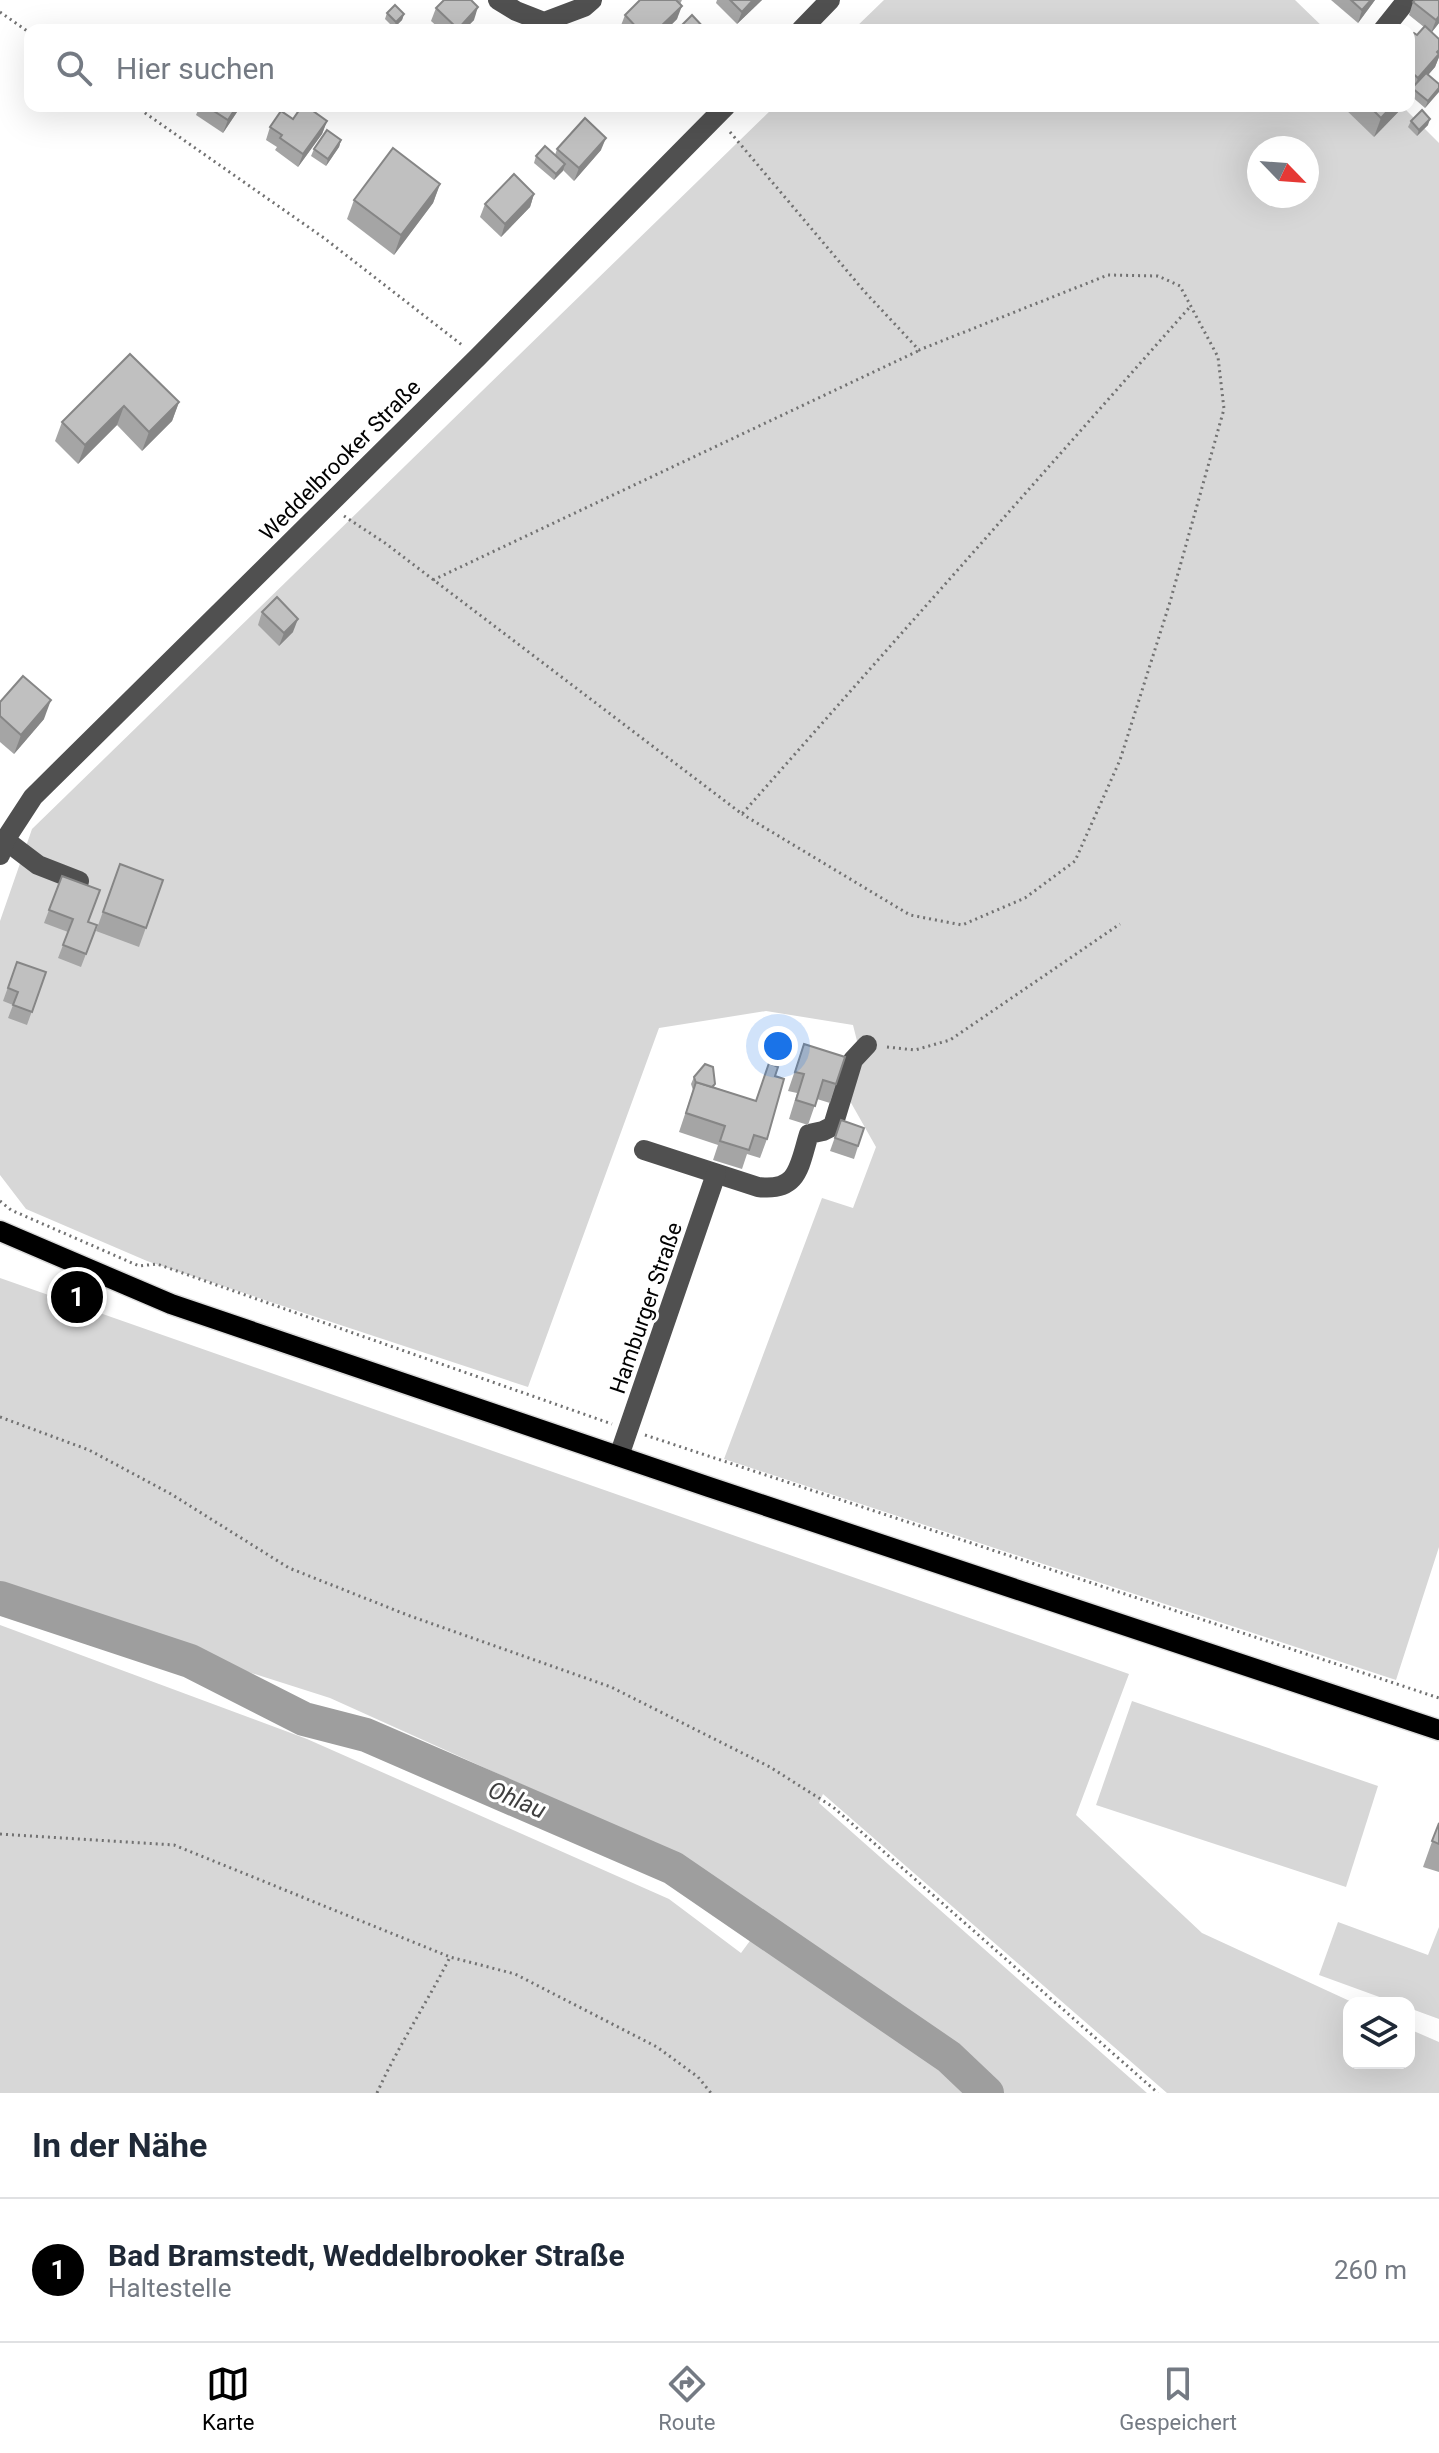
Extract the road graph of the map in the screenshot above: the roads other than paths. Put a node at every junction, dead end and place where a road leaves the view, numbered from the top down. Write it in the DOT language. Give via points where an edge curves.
graph roads {
  1 [pos="498,0"];
  2 [pos="592,0"];
  3 [pos="830,0"];
  4 [pos="1407,0"];
  5 [pos="807,24"];
  6 [pos="1388,24"];
  7 [pos="720,112"];
  8 [pos="3,848"];
  9 [pos="79,881"];
  10 [pos="867,1045"];
  11 [pos="644,1150"];
  12 [pos="716,1174"];
  13 [pos="0,1231"];
  14 [pos="619,1456"];
  15 [pos="1439,1730"];
  1 -- 2 [label="street" via="544,22"];
  3 -- 5 [label="street"];
  4 -- 6 [label="street"];
  7 -- 8 [label="street, Weddelbrooker Straße" via="33,797"];
  8 -- 9 [label="street"];
  10 -- 12 [label="street" via="853,1060 833,1126 809,1134 797,1173 788,1184 758,1187"];
  11 -- 12 [label="street"];
  12 -- 14 [label="street, Hamburger Straße"];
  13 -- 14 [label="main road" via="171,1304"];
  14 -- 15 [label="main road"];
}
